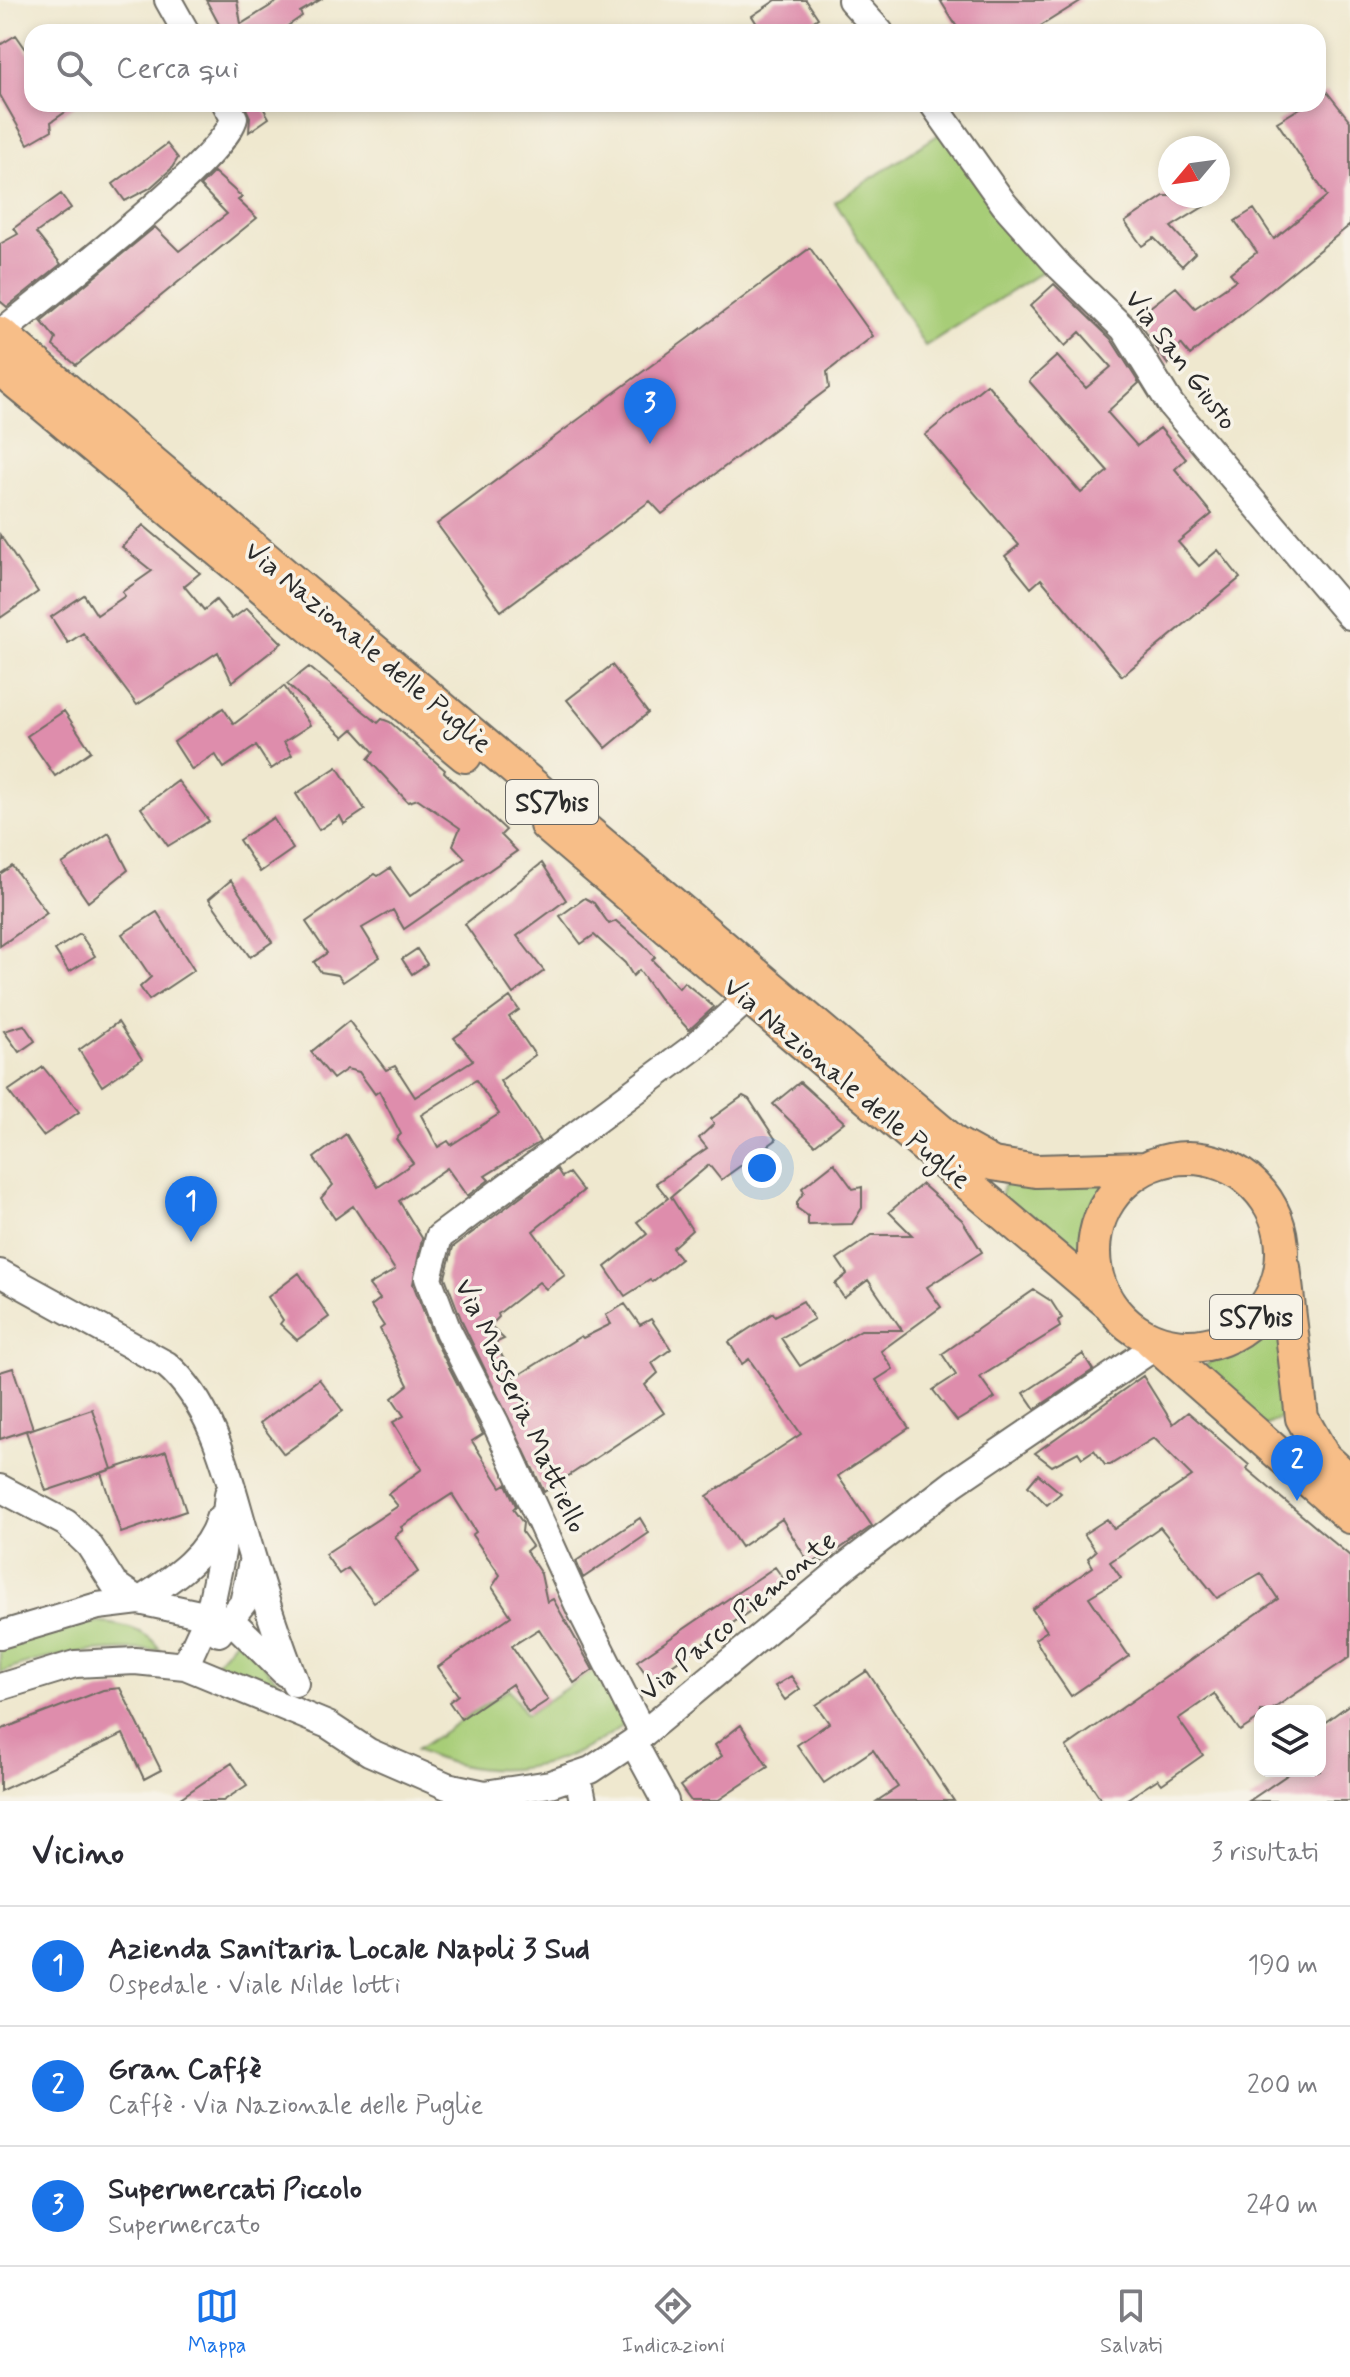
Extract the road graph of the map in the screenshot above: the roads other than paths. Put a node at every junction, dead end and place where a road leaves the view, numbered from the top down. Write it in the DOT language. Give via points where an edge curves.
graph roads {
  1 [pos="168,0"];
  2 [pos="851,0"];
  3 [pos="182,24"];
  4 [pos="873,24"];
  5 [pos="231,112"];
  6 [pos="939,112"];
  7 [pos="0,333"];
  8 [pos="0,369"];
  9 [pos="1350,616"];
  10 [pos="749,997"];
  11 [pos="1145,1168"];
  12 [pos="1282,1237"];
  13 [pos="0,1273"];
  14 [pos="1107,1302"];
  15 [pos="1154,1343"];
  16 [pos="1350,1481"];
  17 [pos="229,1483"];
  18 [pos="0,1488"];
  19 [pos="1350,1517"];
  20 [pos="253,1559"];
  21 [pos="139,1601"];
  22 [pos="220,1617"];
  23 [pos="0,1635"];
  24 [pos="185,1666"];
  25 [pos="295,1683"];
  26 [pos="0,1687"];
  27 [pos="328,1725"];
  28 [pos="638,1738"];
  29 [pos="580,1788"];
  30 [pos="665,1801"];
  1 -- 3 [label="street"];
  2 -- 4 [label="street"];
  5 -- 7 [label="street" via="232,129 204,163"];
  6 -- 9 [label="street, Via San Giusto" via="1004,204 1124,329 1171,405"];
  7 -- 11 [label="main road, Via Nazionale delle Puglie / SS7bis" via="955,1143 993,1164 1036,1171"];
  8 -- 10 [label="main road, Via Nazionale delle Puglie / SS7bis"];
  10 -- 14 [label="main road, Via Nazionale delle Puglie / SS7bis"];
  10 -- 28 [label="street, Via Masseria Mattiello" via="694,1047 439,1237 428,1278"];
  11 -- 12 [label="main road, Via Nazionale delle Puglie / SS7bis" via="1173,1159 1203,1158 1231,1167 1255,1184 1272,1208"];
  11 -- 14 [label="main road, Via Nazionale delle Puglie / SS7bis" via="1121,1186 1103,1212 1095,1242"];
  12 -- 15 [label="main road, Via Nazionale delle Puglie / SS7bis" via="1278,1279 1258,1316 1209,1344"];
  12 -- 16 [label="main road, Via Nazionale delle Puglie / SS7bis" via="1302,1418 1324,1457"];
  13 -- 17 [label="street" via="167,1365 186,1381 217,1444"];
  14 -- 15 [label="main road, Via Nazionale delle Puglie / SS7bis" via="1126,1325"];
  15 -- 19 [label="main road, Via Nazionale delle Puglie / SS7bis"];
  15 -- 28 [label="street, Via Parco Piemonte" via="954,1483"];
  17 -- 20 [label="street"];
  17 -- 21 [label="street" via="216,1531 205,1548"];
  17 -- 22 [label="street"];
  18 -- 21 [label="street" via="66,1523 89,1545 114,1584"];
  20 -- 22 [label="street" via="247,1593"];
  20 -- 25 [label="street"];
  21 -- 22 [label="street"];
  21 -- 23 [label="street" via="98,1606"];
  22 -- 24 [label="street"];
  22 -- 25 [label="street" via="267,1652"];
  24 -- 26 [label="street" via="135,1661 75,1664"];
  24 -- 27 [label="street"];
  25 -- 27 [label="street"];
  27 -- 29 [label="street, Via Parco Piemonte" via="369,1752 447,1786 497,1793"];
  28 -- 29 [label="street, Via Parco Piemonte"];
  28 -- 30 [label="street, Via Masseria Mattiello"];
}
